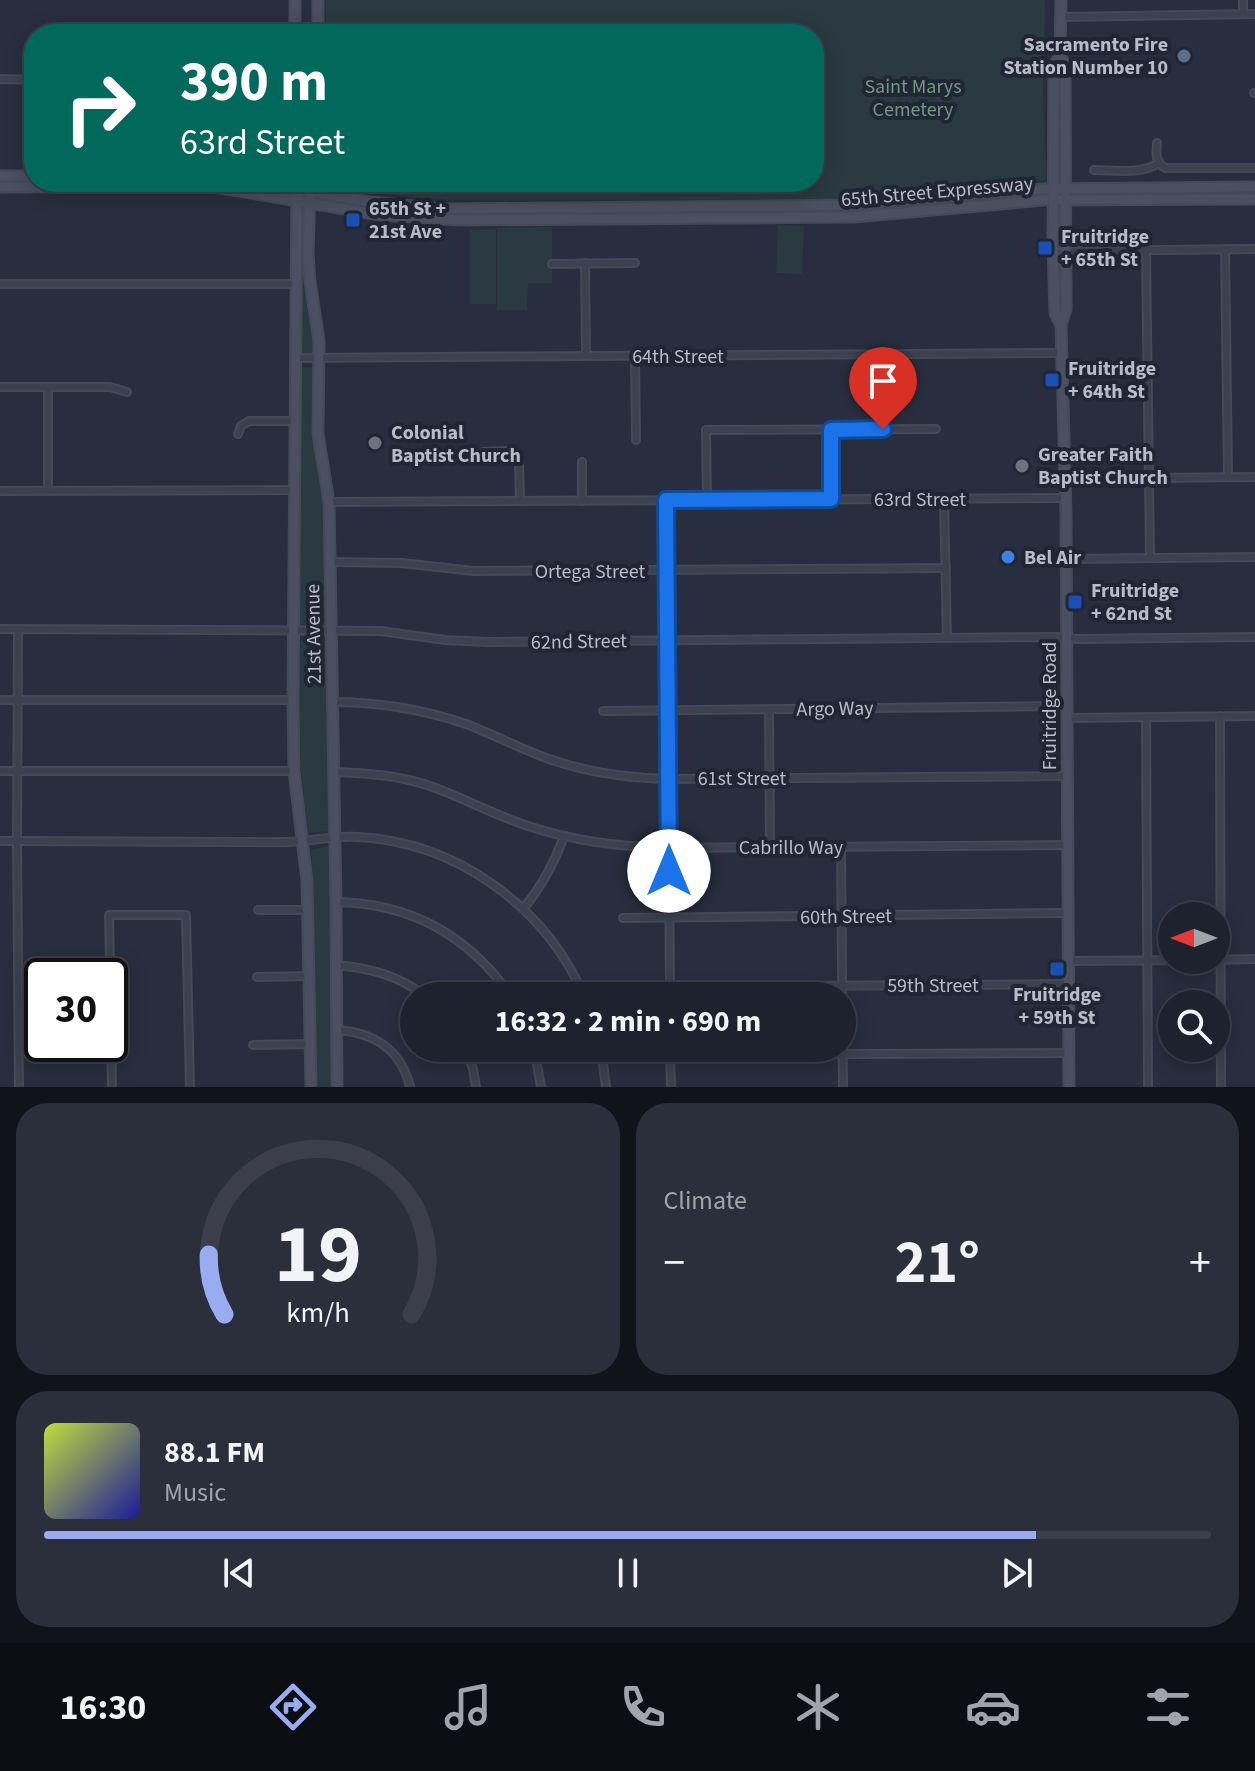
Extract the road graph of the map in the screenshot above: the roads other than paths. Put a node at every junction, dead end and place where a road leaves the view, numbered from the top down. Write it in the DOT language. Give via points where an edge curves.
graph roads {
  1 [pos="295,0"];
  2 [pos="318,0"];
  3 [pos="1061,0"];
  4 [pos="1243,0"];
  5 [pos="1243,14"];
  6 [pos="1255,14"];
  7 [pos="1060,17"];
  8 [pos="295,24"];
  9 [pos="318,24"];
  10 [pos="1060,56"];
  11 [pos="0,79"];
  12 [pos="24,80"];
  13 [pos="1157,143"];
  14 [pos="1159,163"];
  15 [pos="1255,168"];
  16 [pos="1094,170"];
  17 [pos="0,176"];
  18 [pos="24,176"];
  19 [pos="0,187"];
  20 [pos="24,187"];
  21 [pos="1255,187"];
  22 [pos="1064,188"];
  23 [pos="1053,189"];
  24 [pos="244,192"];
  25 [pos="297,192"];
  26 [pos="310,192"];
  27 [pos="332,192"];
  28 [pos="1255,199"];
  29 [pos="1059,200"];
  30 [pos="297,201"];
  31 [pos="311,204"];
  32 [pos="1225,249"];
  33 [pos="1255,249"];
  34 [pos="1146,250"];
  35 [pos="1065,251"];
  36 [pos="585,263"];
  37 [pos="635,263"];
  38 [pos="552,264"];
  39 [pos="0,284"];
  40 [pos="295,284"];
  41 [pos="1061,325"];
  42 [pos="1061,353"];
  43 [pos="586,356"];
  44 [pos="635,356"];
  45 [pos="295,358"];
  46 [pos="319,358"];
  47 [pos="0,387"];
  48 [pos="48,387"];
  49 [pos="127,392"];
  50 [pos="295,421"];
  51 [pos="936,429"];
  52 [pos="831,430"];
  53 [pos="238,434"];
  54 [pos="636,440"];
  55 [pos="483,452"];
  56 [pos="582,462"];
  57 [pos="1228,477"];
  58 [pos="1255,477"];
  59 [pos="1149,478"];
  60 [pos="295,490"];
  61 [pos="0,491"];
  62 [pos="48,491"];
  63 [pos="1065,498"];
  64 [pos="831,499"];
  65 [pos="944,499"];
  66 [pos="666,500"];
  67 [pos="707,500"];
  68 [pos="520,501"];
  69 [pos="582,501"];
  70 [pos="329,502"];
  71 [pos="1255,557"];
  72 [pos="1150,558"];
  73 [pos="1066,559"];
  74 [pos="330,562"];
  75 [pos="946,568"];
  76 [pos="666,570"];
  77 [pos="0,629"];
  78 [pos="18,629"];
  79 [pos="293,630"];
  80 [pos="331,631"];
  81 [pos="1255,637"];
  82 [pos="947,638"];
  83 [pos="1067,638"];
  84 [pos="667,640"];
  85 [pos="0,700"];
  86 [pos="18,700"];
  87 [pos="293,700"];
  88 [pos="332,702"];
  89 [pos="1067,706"];
  90 [pos="769,709"];
  91 [pos="667,710"];
  92 [pos="603,711"];
  93 [pos="1220,716"];
  94 [pos="1255,716"];
  95 [pos="1146,717"];
  96 [pos="1067,718"];
  97 [pos="0,771"];
  98 [pos="17,771"];
  99 [pos="294,771"];
  100 [pos="332,772"];
  101 [pos="1068,776"];
  102 [pos="769,778"];
  103 [pos="668,779"];
  104 [pos="335,836"];
  105 [pos="564,836"];
  106 [pos="0,841"];
  107 [pos="17,841"];
  108 [pos="302,841"];
  109 [pos="1068,845"];
  110 [pos="770,847"];
  111 [pos="841,847"];
  112 [pos="669,848"];
  113 [pos="336,902"];
  114 [pos="1218,902"];
  115 [pos="523,909"];
  116 [pos="258,910"];
  117 [pos="307,910"];
  118 [pos="1069,913"];
  119 [pos="842,916"];
  120 [pos="669,917"];
  121 [pos="623,918"];
  122 [pos="1255,959"];
  123 [pos="1147,960"];
  124 [pos="1158,960"];
  125 [pos="1230,960"];
  126 [pos="1069,961"];
  127 [pos="336,965"];
  128 [pos="1218,974"];
  129 [pos="308,976"];
  130 [pos="257,977"];
  131 [pos="404,982"];
  132 [pos="501,982"];
  133 [pos="576,982"];
  134 [pos="670,982"];
  135 [pos="842,982"];
  136 [pos="1070,984"];
  137 [pos="856,986"];
  138 [pos="336,1030"];
  139 [pos="310,1044"];
  140 [pos="253,1045"];
  141 [pos="1070,1053"];
  142 [pos="856,1055"];
  143 [pos="470,1062"];
  144 [pos="537,1062"];
  145 [pos="603,1062"];
  146 [pos="670,1062"];
  147 [pos="842,1062"];
  148 [pos="19,1087"];
  149 [pos="112,1087"];
  150 [pos="190,1087"];
  151 [pos="311,1087"];
  152 [pos="337,1087"];
  153 [pos="410,1087"];
  154 [pos="476,1087"];
  155 [pos="541,1087"];
  156 [pos="606,1087"];
  157 [pos="671,1087"];
  158 [pos="843,1087"];
  159 [pos="1069,1087"];
  160 [pos="1148,1087"];
  161 [pos="1221,1087"];
  1 -- 8 [label="main road"];
  2 -- 9 [label="main road"];
  3 -- 7 [label="main road, Fruitridge Road"];
  4 -- 5 [label="street"];
  5 -- 6 [label="street"];
  5 -- 7 [label="street"];
  7 -- 10 [label="main road, Fruitridge Road"];
  10 -- 22 [label="main road, Fruitridge Road" via="1065,64"];
  10 -- 23 [label="main road, Fruitridge Road" via="1054,65"];
  11 -- 12 [label="street"];
  13 -- 14 [label="street"];
  14 -- 15 [label="street" via="1165,168"];
  14 -- 16 [label="street" via="1138,171"];
  17 -- 18 [label="main road"];
  19 -- 20 [label="main road, 65th Street Expressway"];
  21 -- 22 [label="main road, 65th Street Expressway"];
  22 -- 23 [label="main road, 65th Street Expressway"];
  22 -- 29 [label="main road, Fruitridge Road"];
  23 -- 27 [label="main road, 65th Street Expressway" via="855,205 445,209 370,202"];
  23 -- 29 [label="main road, Fruitridge Road"];
  24 -- 30 [label="main road, 65th Street Expressway"];
  25 -- 30 [label="main road, 21st Avenue"];
  26 -- 31 [label="main road, 21st Avenue"];
  28 -- 29 [label="main road, 65th Street Expressway"];
  29 -- 31 [label="main road, 65th Street Expressway" via="854,217 460,220"];
  29 -- 35 [label="main road, Fruitridge Road"];
  29 -- 41 [label="main road, Fruitridge Road" via="1055,313"];
  30 -- 31 [label="main road, 65th Street Expressway"];
  30 -- 40 [label="main road, 21st Avenue"];
  31 -- 46 [label="main road, 21st Avenue" via="308,255"];
  32 -- 33 [label="street"];
  32 -- 34 [label="street"];
  32 -- 57 [label="street"];
  34 -- 35 [label="street"];
  34 -- 59 [label="street"];
  35 -- 41 [label="main road, Fruitridge Road" via="1066,309"];
  36 -- 37 [label="street"];
  36 -- 38 [label="street"];
  36 -- 43 [label="street"];
  39 -- 40 [label="street"];
  40 -- 45 [label="main road, 21st Avenue"];
  41 -- 42 [label="main road, Fruitridge Road"];
  42 -- 44 [label="street, 64th Street"];
  42 -- 63 [label="main road, Fruitridge Road"];
  43 -- 44 [label="street, 64th Street"];
  43 -- 46 [label="street, 64th Street"];
  44 -- 54 [label="street"];
  45 -- 46 [label="street, 64th Street"];
  45 -- 50 [label="main road, 21st Avenue"];
  46 -- 70 [label="main road, 21st Avenue" via="318,434"];
  47 -- 48 [label="street"];
  48 -- 49 [label="street"];
  48 -- 62 [label="street"];
  50 -- 53 [label="street" via="249,421"];
  50 -- 60 [label="main road, 21st Avenue"];
  51 -- 52 [label="street"];
  52 -- 64 [label="street"];
  52 -- 67 [label="street" via="706,430"];
  55 -- 68 [label="street" via="517,455"];
  56 -- 69 [label="street"];
  57 -- 58 [label="street"];
  57 -- 59 [label="street"];
  59 -- 72 [label="street"];
  60 -- 62 [label="street"];
  60 -- 79 [label="main road, 21st Avenue"];
  61 -- 62 [label="street"];
  63 -- 65 [label="street, 63rd Street"];
  63 -- 73 [label="main road, Fruitridge Road"];
  64 -- 65 [label="street, 63rd Street"];
  64 -- 67 [label="street, 63rd Street"];
  65 -- 75 [label="street"];
  66 -- 67 [label="street, 63rd Street"];
  66 -- 69 [label="street, 63rd Street"];
  66 -- 76 [label="street"];
  68 -- 69 [label="street, 63rd Street"];
  68 -- 70 [label="street, 63rd Street"];
  70 -- 74 [label="main road, 21st Avenue"];
  71 -- 72 [label="street"];
  72 -- 73 [label="street"];
  73 -- 83 [label="main road, Fruitridge Road"];
  74 -- 76 [label="street, Ortega Street" via="473,571"];
  74 -- 80 [label="main road, 21st Avenue"];
  75 -- 76 [label="street, Ortega Street"];
  75 -- 82 [label="street"];
  76 -- 84 [label="street"];
  77 -- 78 [label="street, 62nd Street"];
  78 -- 79 [label="street, 62nd Street"];
  78 -- 86 [label="street"];
  79 -- 80 [label="street, 62nd Street"];
  79 -- 87 [label="main road, 21st Avenue"];
  80 -- 84 [label="street, 62nd Street" via="381,631 467,642"];
  80 -- 88 [label="main road, 21st Avenue"];
  81 -- 83 [label="street, 62nd Street"];
  82 -- 83 [label="street, 62nd Street"];
  82 -- 84 [label="street, 62nd Street"];
  83 -- 89 [label="main road, Fruitridge Road"];
  84 -- 91 [label="street"];
  85 -- 86 [label="street"];
  86 -- 87 [label="street"];
  86 -- 98 [label="street"];
  87 -- 99 [label="main road, 21st Avenue"];
  88 -- 100 [label="main road, 21st Avenue"];
  88 -- 103 [label="street, 61st Street" via="414,710 579,768"];
  89 -- 90 [label="street, Argo Way"];
  89 -- 96 [label="main road, Fruitridge Road"];
  90 -- 91 [label="street, Argo Way"];
  90 -- 102 [label="street"];
  91 -- 92 [label="street, Argo Way"];
  91 -- 103 [label="street"];
  93 -- 94 [label="street"];
  93 -- 95 [label="street"];
  93 -- 114 [label="street"];
  95 -- 96 [label="street"];
  95 -- 123 [label="street"];
  96 -- 101 [label="main road, Fruitridge Road"];
  97 -- 98 [label="street"];
  98 -- 99 [label="street"];
  98 -- 107 [label="street"];
  99 -- 108 [label="main road, 21st Avenue"];
  100 -- 104 [label="main road, 21st Avenue"];
  100 -- 105 [label="street, Cabrillo Way" via="416,781"];
  101 -- 102 [label="street, 61st Street"];
  101 -- 109 [label="main road, Fruitridge Road"];
  102 -- 103 [label="street, 61st Street"];
  102 -- 110 [label="street"];
  103 -- 112 [label="street"];
  104 -- 108 [label="street"];
  104 -- 113 [label="main road, 21st Avenue"];
  104 -- 115 [label="street" via="378,839 436,854 490,882"];
  105 -- 112 [label="street, Cabrillo Way"];
  105 -- 115 [label="street" via="551,869"];
  106 -- 107 [label="street"];
  107 -- 108 [label="street"];
  107 -- 148 [label="street"];
  108 -- 117 [label="main road, 21st Avenue"];
  109 -- 111 [label="street, Cabrillo Way"];
  109 -- 118 [label="main road, Fruitridge Road"];
  110 -- 111 [label="street, Cabrillo Way"];
  110 -- 112 [label="street, Cabrillo Way"];
  111 -- 119 [label="street"];
  112 -- 120 [label="street"];
  113 -- 127 [label="main road, 21st Avenue"];
  113 -- 132 [label="street" via="376,905 430,923 460,941"];
  115 -- 133 [label="street" via="561,954"];
  116 -- 117 [label="street"];
  117 -- 129 [label="main road, 21st Avenue"];
  118 -- 119 [label="street, 60th Street"];
  118 -- 126 [label="main road, Fruitridge Road"];
  119 -- 120 [label="street, 60th Street"];
  119 -- 135 [label="street"];
  120 -- 121 [label="street, 60th Street"];
  120 -- 134 [label="street"];
  122 -- 125 [label="street"];
  123 -- 124 [label="street"];
  123 -- 126 [label="street"];
  123 -- 160 [label="street"];
  126 -- 136 [label="main road, Fruitridge Road"];
  127 -- 131 [label="street"];
  127 -- 138 [label="main road, 21st Avenue"];
  128 -- 161 [label="street"];
  129 -- 130 [label="street"];
  129 -- 139 [label="main road, 21st Avenue"];
  136 -- 137 [label="street, 59th Street"];
  136 -- 141 [label="main road, Fruitridge Road"];
  138 -- 152 [label="main road, 21st Avenue"];
  138 -- 153 [label="street" via="362,1034 388,1048"];
  139 -- 140 [label="street"];
  139 -- 151 [label="main road, 21st Avenue"];
  141 -- 142 [label="street"];
  141 -- 159 [label="main road, Fruitridge Road"];
  143 -- 154 [label="street"];
  144 -- 155 [label="street"];
  145 -- 156 [label="street"];
  146 -- 157 [label="street"];
  147 -- 158 [label="street"];
  149 -- 150 [label="street" via="109,915 186,915"];
}
